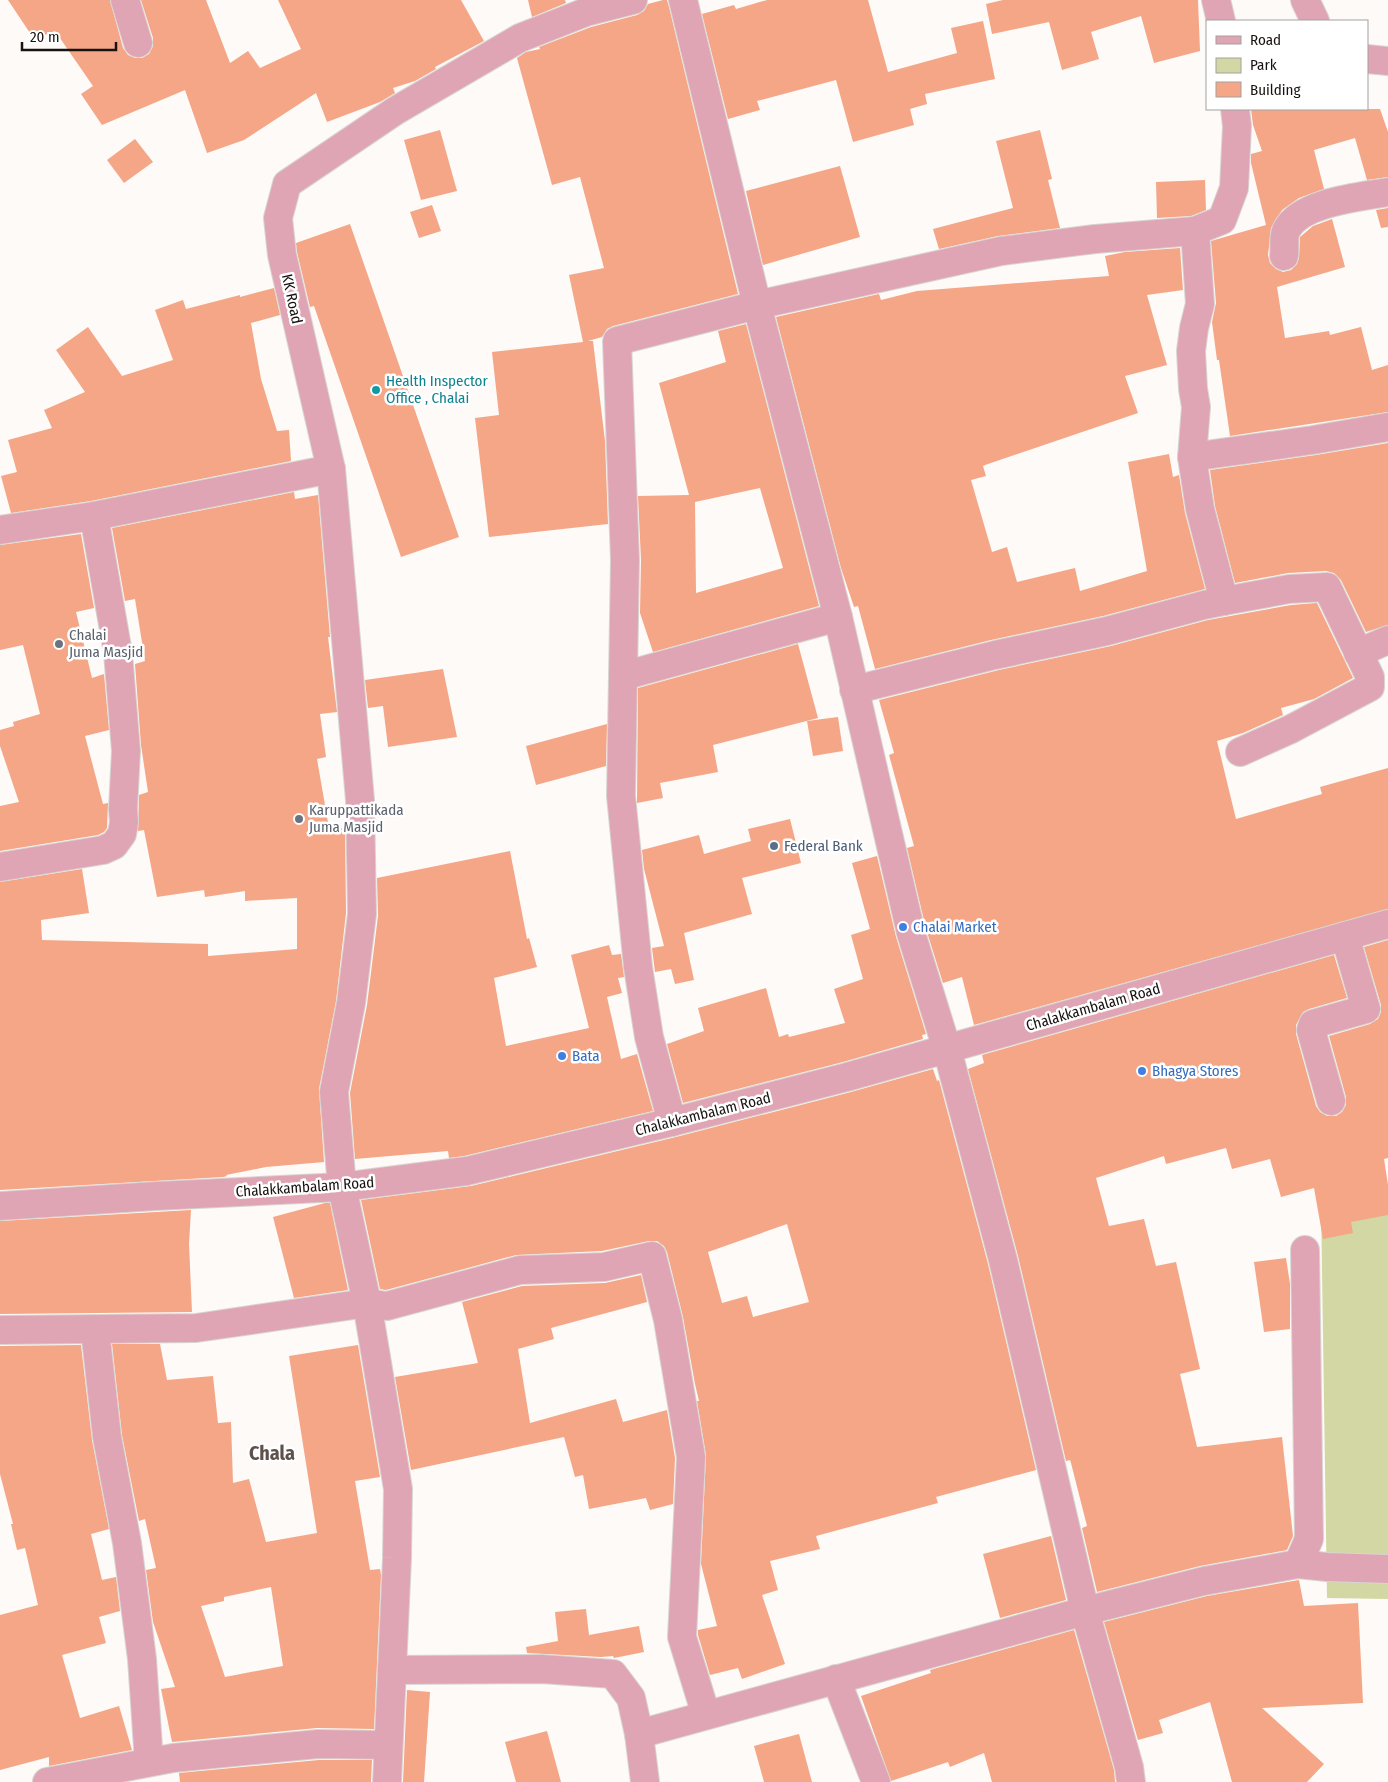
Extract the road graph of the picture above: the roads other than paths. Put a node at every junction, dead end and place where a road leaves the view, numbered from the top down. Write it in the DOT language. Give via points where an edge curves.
graph roads {
  1 [pos="124,0"];
  2 [pos="633,0"];
  3 [pos="683,0"];
  4 [pos="1216,0"];
  5 [pos="1305,0"];
  6 [pos="1222,20"];
  7 [pos="1315,20"];
  8 [pos="138,43"];
  9 [pos="1368,59"];
  10 [pos="1388,61"];
  11 [pos="1234,110"];
  12 [pos="1388,192"];
  13 [pos="1195,232"];
  14 [pos="1284,256"];
  15 [pos="757,305"];
  16 [pos="1388,427"];
  17 [pos="1192,457"];
  18 [pos="332,469"];
  19 [pos="94,516"];
  20 [pos="0,530"];
  21 [pos="1224,601"];
  22 [pos="838,617"];
  23 [pos="1388,640"];
  24 [pos="1358,653"];
  25 [pos="623,676"];
  26 [pos="854,690"];
  27 [pos="1240,752"];
  28 [pos="0,867"];
  29 [pos="1388,924"];
  30 [pos="1345,936"];
  31 [pos="948,1049"];
  32 [pos="1331,1101"];
  33 [pos="672,1122"];
  34 [pos="342,1187"];
  35 [pos="0,1206"];
  36 [pos="1304,1250"];
  37 [pos="367,1303"];
  38 [pos="0,1330"];
  39 [pos="95,1330"];
  40 [pos="1298,1564"];
  41 [pos="1388,1568"];
  42 [pos="1085,1610"];
  43 [pos="392,1670"];
  44 [pos="836,1679"];
  45 [pos="706,1715"];
  46 [pos="639,1734"];
  47 [pos="388,1745"];
  48 [pos="149,1762"];
  49 [pos="47,1782"];
  50 [pos="386,1782"];
  51 [pos="645,1782"];
  52 [pos="876,1782"];
  53 [pos="1131,1782"];
  1 -- 8 [label="street"];
  2 -- 18 [label="street, KK Road" via="586,12 520,38 395,111 287,184 278,218 282,255"];
  3 -- 15 [label="street"];
  4 -- 6 [label="street"];
  5 -- 7 [label="street"];
  9 -- 10 [label="street"];
  11 -- 13 [label="street" via="1237,126 1234,188 1222,220"];
  12 -- 14 [label="street" via="1330,203 1298,216 1286,230"];
  13 -- 15 [label="street" via="1095,239 1001,251"];
  13 -- 17 [label="street" via="1200,304 1191,350 1196,407"];
  15 -- 22 [label="street"];
  15 -- 25 [label="street" via="617,341 626,560"];
  16 -- 17 [label="street"];
  17 -- 21 [label="street" via="1200,508"];
  18 -- 19 [label="street"];
  18 -- 34 [label="street, KK Road" via="360,800 362,905 351,1003 334,1092"];
  19 -- 20 [label="street"];
  19 -- 28 [label="street" via="118,653 126,751 122,834 103,850"];
  21 -- 24 [label="street" via="1289,589 1327,587"];
  21 -- 26 [label="street"];
  22 -- 25 [label="street"];
  22 -- 26 [label="street"];
  23 -- 24 [label="street"];
  24 -- 27 [label="street" via="1370,676 1370,687 1292,729"];
  25 -- 33 [label="street" via="620,796 638,967 649,1037"];
  26 -- 31 [label="street" via="911,933"];
  29 -- 30 [label="street, Chalakkambalam Road"];
  30 -- 31 [label="street, Chalakkambalam Road"];
  30 -- 32 [label="street" via="1366,1009 1312,1024"];
  31 -- 33 [label="street, Chalakkambalam Road"];
  31 -- 42 [label="street" via="1003,1260"];
  33 -- 34 [label="street, Chalakkambalam Road" via="467,1170"];
  34 -- 35 [label="street, Chalakkambalam Road"];
  34 -- 37 [label="street, KK Road"];
  36 -- 40 [label="street" via="1310,1539"];
  37 -- 39 [label="street" via="196,1328"];
  37 -- 43 [label="street, KK Road" via="398,1489"];
  37 -- 45 [label="street" via="387,1306 520,1270 604,1267 652,1256 668,1320 691,1457 682,1637"];
  38 -- 39 [label="street"];
  39 -- 48 [label="street" via="107,1437 128,1543 142,1659"];
  40 -- 41 [label="street" via="1327,1568"];
  40 -- 42 [label="street" via="1204,1581"];
  42 -- 44 [label="street"];
  42 -- 53 [label="street"];
  43 -- 46 [label="street" via="542,1670 613,1674 631,1698"];
  43 -- 47 [label="street, KK Road"];
  44 -- 45 [label="street"];
  44 -- 52 [label="street"];
  45 -- 46 [label="street"];
  46 -- 51 [label="street"];
  47 -- 48 [label="street" via="318,1744"];
  47 -- 50 [label="street, KK Road"];
  48 -- 49 [label="street"];
}
